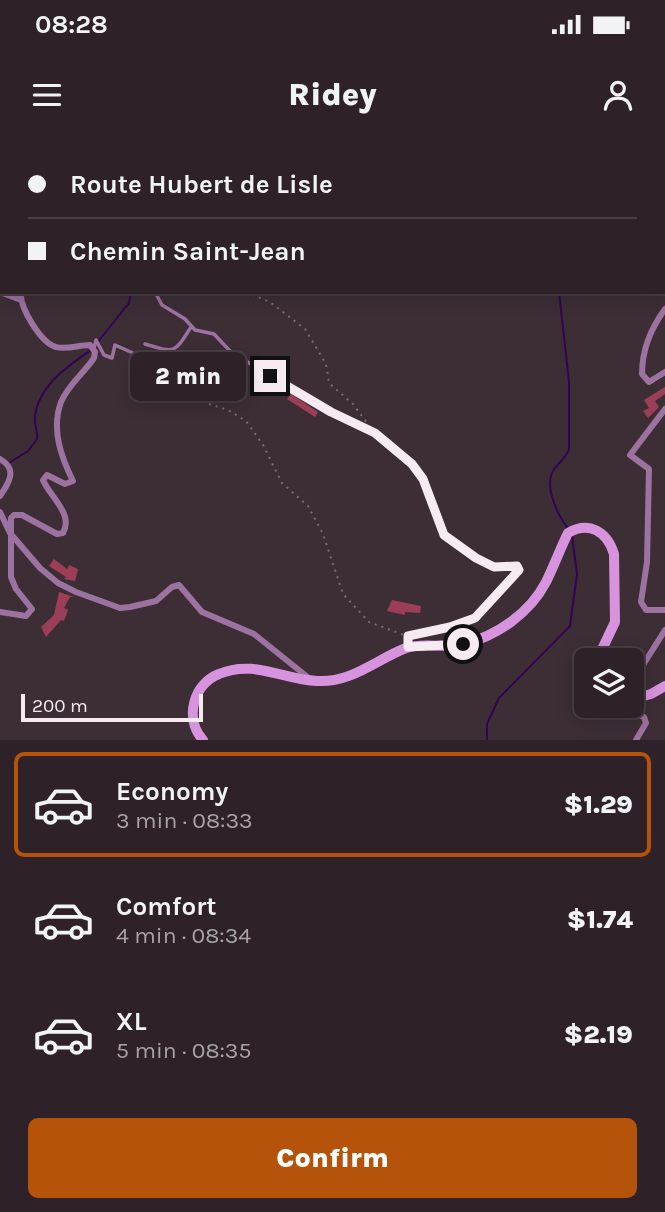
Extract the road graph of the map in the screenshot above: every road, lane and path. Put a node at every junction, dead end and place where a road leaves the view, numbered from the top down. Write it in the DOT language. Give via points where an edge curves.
graph roads {
  1 [pos="156,294"];
  2 [pos="251,294"];
  3 [pos="21,296"];
  4 [pos="665,309"];
  5 [pos="191,327"];
  6 [pos="145,344"];
  7 [pos="94,348"];
  8 [pos="133,353"];
  9 [pos="665,372"];
  10 [pos="209,404"];
  11 [pos="665,409"];
  12 [pos="375,433"];
  13 [pos="0,459"];
  14 [pos="0,496"];
  15 [pos="0,512"];
  16 [pos="9,533"];
  17 [pos="665,610"];
  18 [pos="0,611"];
  19 [pos="665,630"];
  20 [pos="408,636"];
  21 [pos="408,647"];
  22 [pos="603,648"];
  23 [pos="644,663"];
  24 [pos="311,681"];
  25 [pos="665,686"];
  26 [pos="644,696"];
  27 [pos="644,717"];
  28 [pos="203,740"];
  29 [pos="636,740"];
  1 -- 5 [label="lane" via="162,305"];
  2 -- 12 [label="path" via="270,302 305,329 326,365 328,383"];
  3 -- 7 [label="street" via="41,335 53,346"];
  4 -- 9 [label="street" via="652,327 642,374 649,382"];
  5 -- 6 [label="lane" via="176,350"];
  5 -- 12 [label="lane" via="214,334 230,351 297,393"];
  7 -- 8 [label="lane" via="96,340 104,355 112,358 115,345"];
  7 -- 16 [label="street" via="94,358 61,401 58,415 59,451 73,481 65,484 47,475 43,480 64,513 65,531 54,533 18,514 11,518"];
  10 -- 20 [label="path" via="246,421 282,483 308,506 323,534 343,594 369,622"];
  11 -- 17 [label="street" via="631,455 649,468 647,562 641,602 646,610"];
  12 -- 20 [label="lane" via="418,471 444,535 494,567 511,564 519,570 475,618"];
  13 -- 14 [label="street" via="11,472"];
  15 -- 16 [label="street"];
  16 -- 18 [label="street" via="11,577 32,609 26,616"];
  16 -- 24 [label="street" via="58,583 120,608 156,601 179,584 202,612 254,634"];
  19 -- 23 [label="street"];
  20 -- 21 [label="lane"];
  21 -- 22 [label="main road" via="463,644 513,621 546,583 568,533 590,527 604,536 614,554 615,622"];
  21 -- 24 [label="main road" via="345,678"];
  24 -- 28 [label="main road" via="247,668 216,674 201,686 194,705 194,725"];
  25 -- 26 [label="main road"];
  27 -- 29 [label="street" via="646,723"];
}
